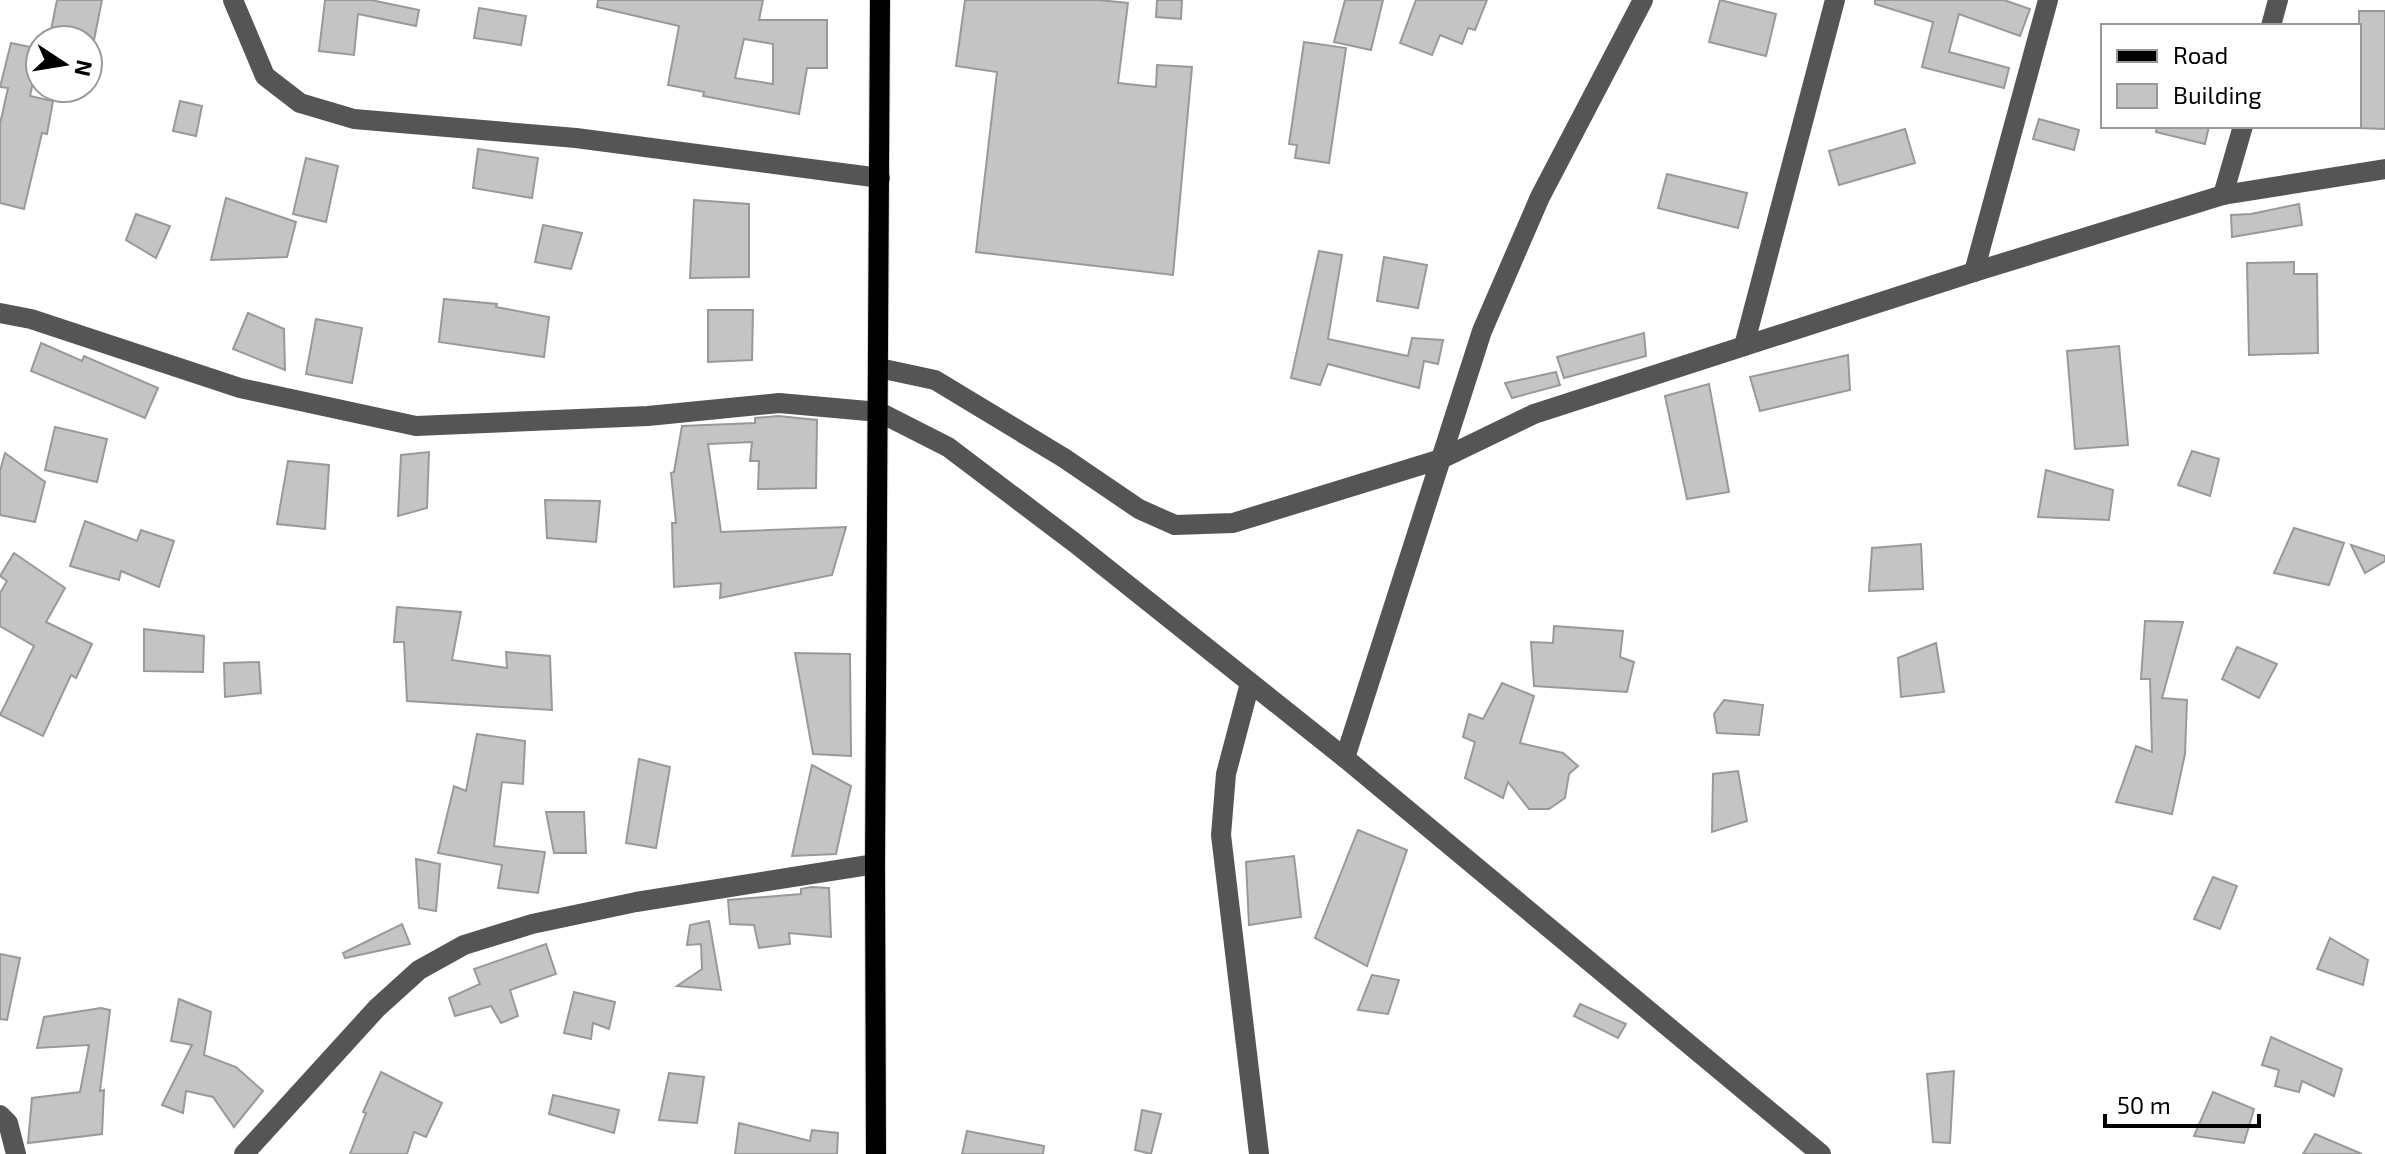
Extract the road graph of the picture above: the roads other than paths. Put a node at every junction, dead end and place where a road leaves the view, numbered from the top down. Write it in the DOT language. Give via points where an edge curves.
graph roads {
  1 [pos="233,0"];
  2 [pos="880,0"];
  3 [pos="1643,0"];
  4 [pos="1835,0"];
  5 [pos="2048,0"];
  6 [pos="2278,0"];
  7 [pos="2272,24"];
  8 [pos="2242,128"];
  9 [pos="2385,169"];
  10 [pos="880,178"];
  11 [pos="2223,195"];
  12 [pos="1974,272"];
  13 [pos="0,313"];
  14 [pos="1744,346"];
  15 [pos="879,368"];
  16 [pos="879,412"];
  17 [pos="1441,459"];
  18 [pos="1250,683"];
  19 [pos="1345,758"];
  20 [pos="875,864"];
  21 [pos="0,1115"];
  22 [pos="16,1154"];
  23 [pos="244,1154"];
  24 [pos="876,1154"];
  25 [pos="1259,1154"];
  26 [pos="1821,1154"];
  1 -- 10 [label="street" via="265,76 300,103 354,119 576,138"];
  2 -- 10 [label="main road"];
  3 -- 17 [label="street" via="1540,197 1482,331"];
  4 -- 14 [label="street"];
  5 -- 12 [label="street"];
  6 -- 7 [label="street"];
  8 -- 11 [label="street"];
  9 -- 11 [label="street"];
  10 -- 15 [label="main road"];
  11 -- 12 [label="street"];
  12 -- 14 [label="street"];
  13 -- 16 [label="street" via="240,388 416,426 648,416 779,403"];
  14 -- 17 [label="street" via="1534,414"];
  15 -- 16 [label="main road"];
  15 -- 17 [label="street" via="935,380 1139,509 1175,525 1233,523"];
  16 -- 18 [label="street" via="948,447"];
  16 -- 20 [label="main road"];
  17 -- 19 [label="street"];
  18 -- 19 [label="street"];
  18 -- 25 [label="street" via="1226,774 1221,835"];
  19 -- 26 [label="street"];
  20 -- 23 [label="street" via="636,902 464,945 419,970 377,1008"];
  20 -- 24 [label="main road"];
  21 -- 22 [label="street" via="8,1123"];
}
